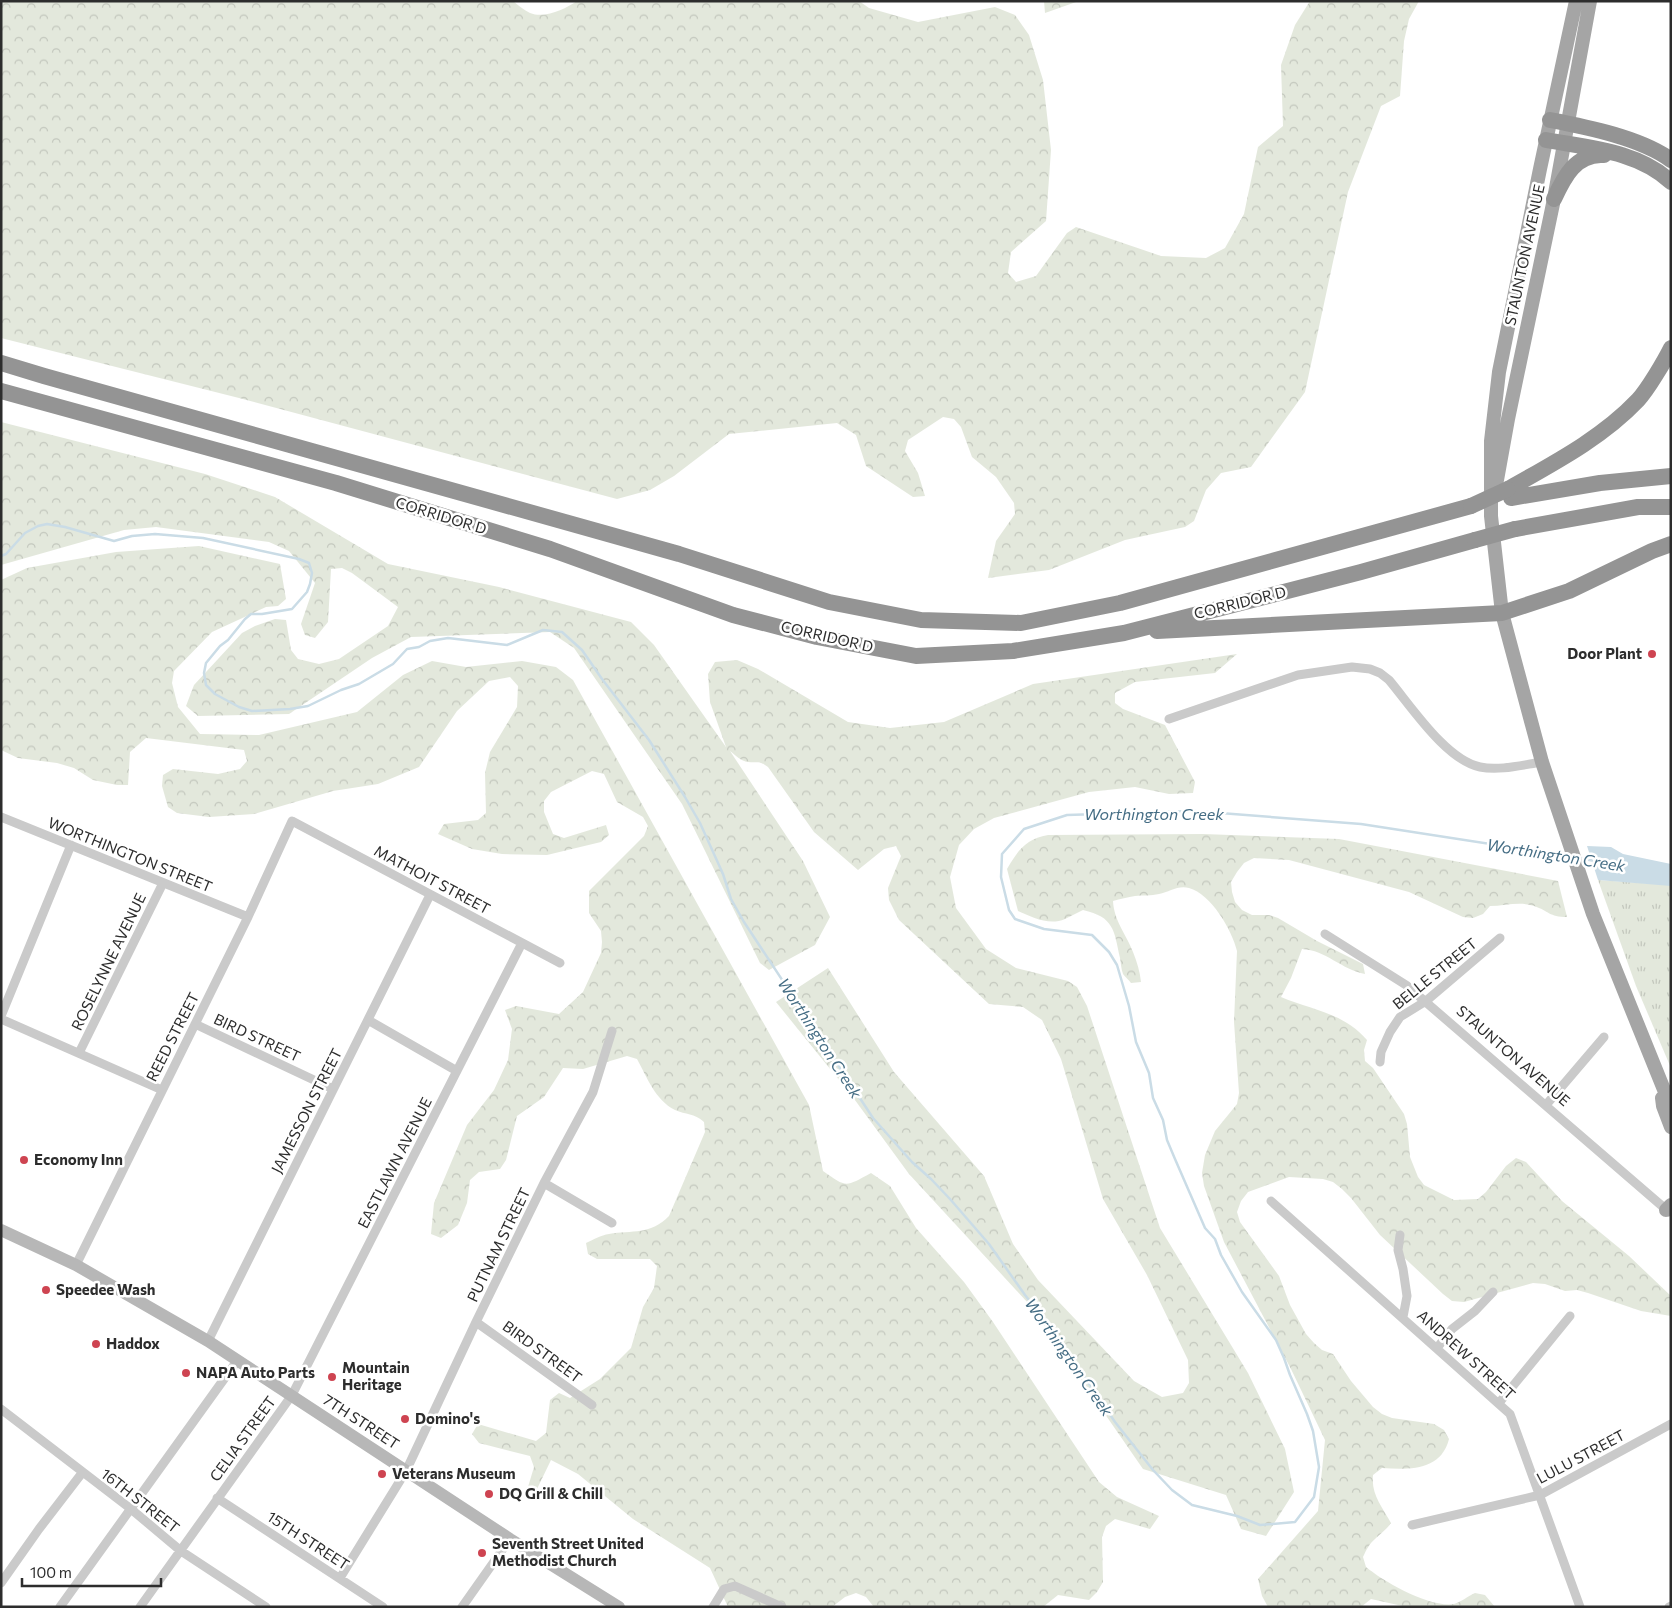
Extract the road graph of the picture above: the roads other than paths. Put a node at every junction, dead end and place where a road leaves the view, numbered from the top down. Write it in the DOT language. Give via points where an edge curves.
graph roads {
  1 [pos="1576,1"];
  2 [pos="1590,1"];
  3 [pos="1550,120"];
  4 [pos="1568,124"];
  5 [pos="1546,140"];
  6 [pos="1564,143"];
  7 [pos="1624,156"];
  8 [pos="1671,160"];
  9 [pos="1671,182"];
  10 [pos="1554,199"];
  11 [pos="1671,348"];
  12 [pos="1,363"];
  13 [pos="1,391"];
  14 [pos="1671,476"];
  15 [pos="1510,493"];
  16 [pos="1671,507"];
  17 [pos="1491,516"];
  18 [pos="1671,544"];
  19 [pos="1502,613"];
  20 [pos="1124,633"];
  21 [pos="1169,719"];
  22 [pos="1542,762"];
  23 [pos="1,817"];
  24 [pos="292,821"];
  25 [pos="70,845"];
  26 [pos="164,883"];
  27 [pos="430,895"];
  28 [pos="248,918"];
  29 [pos="1325,934"];
  30 [pos="1500,938"];
  31 [pos="522,943"];
  32 [pos="560,963"];
  33 [pos="1426,1002"];
  34 [pos="1,1018"];
  35 [pos="368,1020"];
  36 [pos="195,1024"];
  37 [pos="612,1031"];
  38 [pos="1604,1037"];
  39 [pos="79,1053"];
  40 [pos="1380,1062"];
  41 [pos="456,1071"];
  42 [pos="1659,1079"];
  43 [pos="333,1089"];
  44 [pos="162,1090"];
  45 [pos="1546,1105"];
  46 [pos="1671,1107"];
  47 [pos="1671,1127"];
  48 [pos="544,1184"];
  49 [pos="1271,1201"];
  50 [pos="1669,1209"];
  51 [pos="612,1224"];
  52 [pos="1,1230"];
  53 [pos="1400,1235"];
  54 [pos="76,1265"];
  55 [pos="1493,1292"];
  56 [pos="1570,1316"];
  57 [pos="1403,1317"];
  58 [pos="476,1322"];
  59 [pos="208,1341"];
  60 [pos="1437,1348"];
  61 [pos="238,1361"];
  62 [pos="292,1396"];
  63 [pos="1499,1403"];
  64 [pos="592,1405"];
  65 [pos="1,1409"];
  66 [pos="1671,1424"];
  67 [pos="406,1471"];
  68 [pos="82,1473"];
  69 [pos="1540,1495"];
  70 [pos="218,1498"];
  71 [pos="130,1509"];
  72 [pos="1412,1526"];
  73 [pos="510,1539"];
  74 [pos="181,1551"];
  75 [pos="340,1578"];
  76 [pos="1,1583"];
  77 [pos="60,1607"];
  78 [pos="140,1607"];
  79 [pos="266,1607"];
  80 [pos="383,1607"];
  81 [pos="462,1607"];
  82 [pos="619,1607"];
  83 [pos="712,1607"];
  84 [pos="782,1607"];
  85 [pos="1580,1607"];
  1 -- 3 [label="main road, STAUNTON AVENUE"];
  2 -- 4 [label="main road, STAUNTON AVENUE"];
  3 -- 4 [label="highway"];
  3 -- 5 [label="main road, STAUNTON AVENUE"];
  4 -- 6 [label="main road, STAUNTON AVENUE"];
  4 -- 8 [label="highway" via="1647,146"];
  5 -- 6 [label="highway"];
  5 -- 17 [label="main road, STAUNTON AVENUE" via="1499,372 1492,441"];
  6 -- 7 [label="highway"];
  6 -- 10 [label="main road, STAUNTON AVENUE"];
  7 -- 9 [label="highway" via="1652,167"];
  7 -- 10 [label="highway" via="1600,155 1578,162 1562,181"];
  10 -- 17 [label="main road, STAUNTON AVENUE" via="1523,338"];
  11 -- 15 [label="highway" via="1639,399 1603,431"];
  12 -- 15 [label="highway, CORRIDOR D, bridge" via="679,554 829,602 921,620 1021,623 1093,608"];
  13 -- 20 [label="highway, CORRIDOR D" via="345,486 550,548 733,615 817,637 916,656 1013,651"];
  14 -- 15 [label="highway"];
  16 -- 20 [label="highway, CORRIDOR D, bridge" via="1638,507 1515,529"];
  17 -- 19 [label="main road, STAUNTON AVENUE"];
  18 -- 19 [label="highway" via="1569,591"];
  19 -- 20 [label="highway"];
  19 -- 22 [label="main road, STAUNTON AVENUE"];
  21 -- 22 [label="street" via="1298,675 1352,667 1370,669 1389,680 1443,746 1460,759 1480,767 1503,768"];
  22 -- 42 [label="main road, STAUNTON AVENUE" via="1592,914"];
  23 -- 25 [label="street, WORTHINGTON STREET"];
  24 -- 27 [label="street, MATHOIT STREET"];
  24 -- 28 [label="street, REED STREET"];
  25 -- 26 [label="street, WORTHINGTON STREET"];
  25 -- 34 [label="street"];
  26 -- 28 [label="street, WORTHINGTON STREET"];
  26 -- 39 [label="street, ROSELYNNE AVENUE"];
  27 -- 31 [label="street, MATHOIT STREET"];
  27 -- 35 [label="street, JAMESSON STREET"];
  28 -- 36 [label="street, REED STREET"];
  29 -- 33 [label="street, STAUNTON AVENUE" via="1406,985"];
  30 -- 33 [label="street, BELLE STREET"];
  31 -- 32 [label="street, MATHOIT STREET"];
  31 -- 41 [label="street, EASTLAWN AVENUE"];
  33 -- 40 [label="street, BELLE STREET" via="1400,1017 1381,1052"];
  33 -- 45 [label="street, STAUNTON AVENUE"];
  34 -- 39 [label="street"];
  35 -- 41 [label="street"];
  35 -- 43 [label="street, JAMESSON STREET"];
  36 -- 43 [label="street, BIRD STREET"];
  36 -- 44 [label="street, REED STREET"];
  37 -- 48 [label="street, PUTNAM STREET" via="592,1092"];
  38 -- 45 [label="street"];
  39 -- 44 [label="street"];
  41 -- 62 [label="street, EASTLAWN AVENUE"];
  42 -- 46 [label="main road, STAUNTON AVENUE"];
  42 -- 47 [label="main road" via="1662,1106"];
  43 -- 59 [label="street, JAMESSON STREET"];
  44 -- 54 [label="street, REED STREET"];
  45 -- 50 [label="street, STAUNTON AVENUE"];
  48 -- 51 [label="street"];
  48 -- 58 [label="street, PUTNAM STREET"];
  49 -- 57 [label="street, ANDREW STREET"];
  52 -- 54 [label="main road, 7TH STREET"];
  53 -- 57 [label="street" via="1398,1250 1407,1296"];
  54 -- 59 [label="main road, 7TH STREET"];
  55 -- 60 [label="street" via="1452,1329"];
  56 -- 63 [label="street"];
  57 -- 60 [label="street, ANDREW STREET"];
  58 -- 64 [label="street, BIRD STREET"];
  58 -- 67 [label="street, PUTNAM STREET"];
  59 -- 61 [label="main road, 7TH STREET"];
  60 -- 63 [label="street, ANDREW STREET"];
  61 -- 62 [label="main road, 7TH STREET"];
  61 -- 71 [label="street"];
  62 -- 67 [label="main road, 7TH STREET"];
  62 -- 70 [label="street, CELIA STREET"];
  63 -- 69 [label="street, ANDREW STREET" via="1510,1414"];
  65 -- 68 [label="street, 16TH STREET"];
  66 -- 69 [label="street, LULU STREET"];
  67 -- 73 [label="main road, 7TH STREET"];
  67 -- 75 [label="street, PUTNAM STREET"];
  68 -- 71 [label="street, 16TH STREET"];
  68 -- 76 [label="street"];
  69 -- 72 [label="street, LULU STREET"];
  69 -- 85 [label="street, ANDREW STREET"];
  70 -- 74 [label="street, CELIA STREET"];
  70 -- 75 [label="street, 15TH STREET"];
  71 -- 74 [label="street, 16TH STREET"];
  71 -- 77 [label="street"];
  73 -- 81 [label="street"];
  73 -- 82 [label="main road, 7TH STREET"];
  74 -- 78 [label="street, CELIA STREET"];
  74 -- 79 [label="street, 16TH STREET"];
  75 -- 80 [label="street, 15TH STREET"];
  83 -- 84 [label="street" via="724,1589 735,1586"];
}
